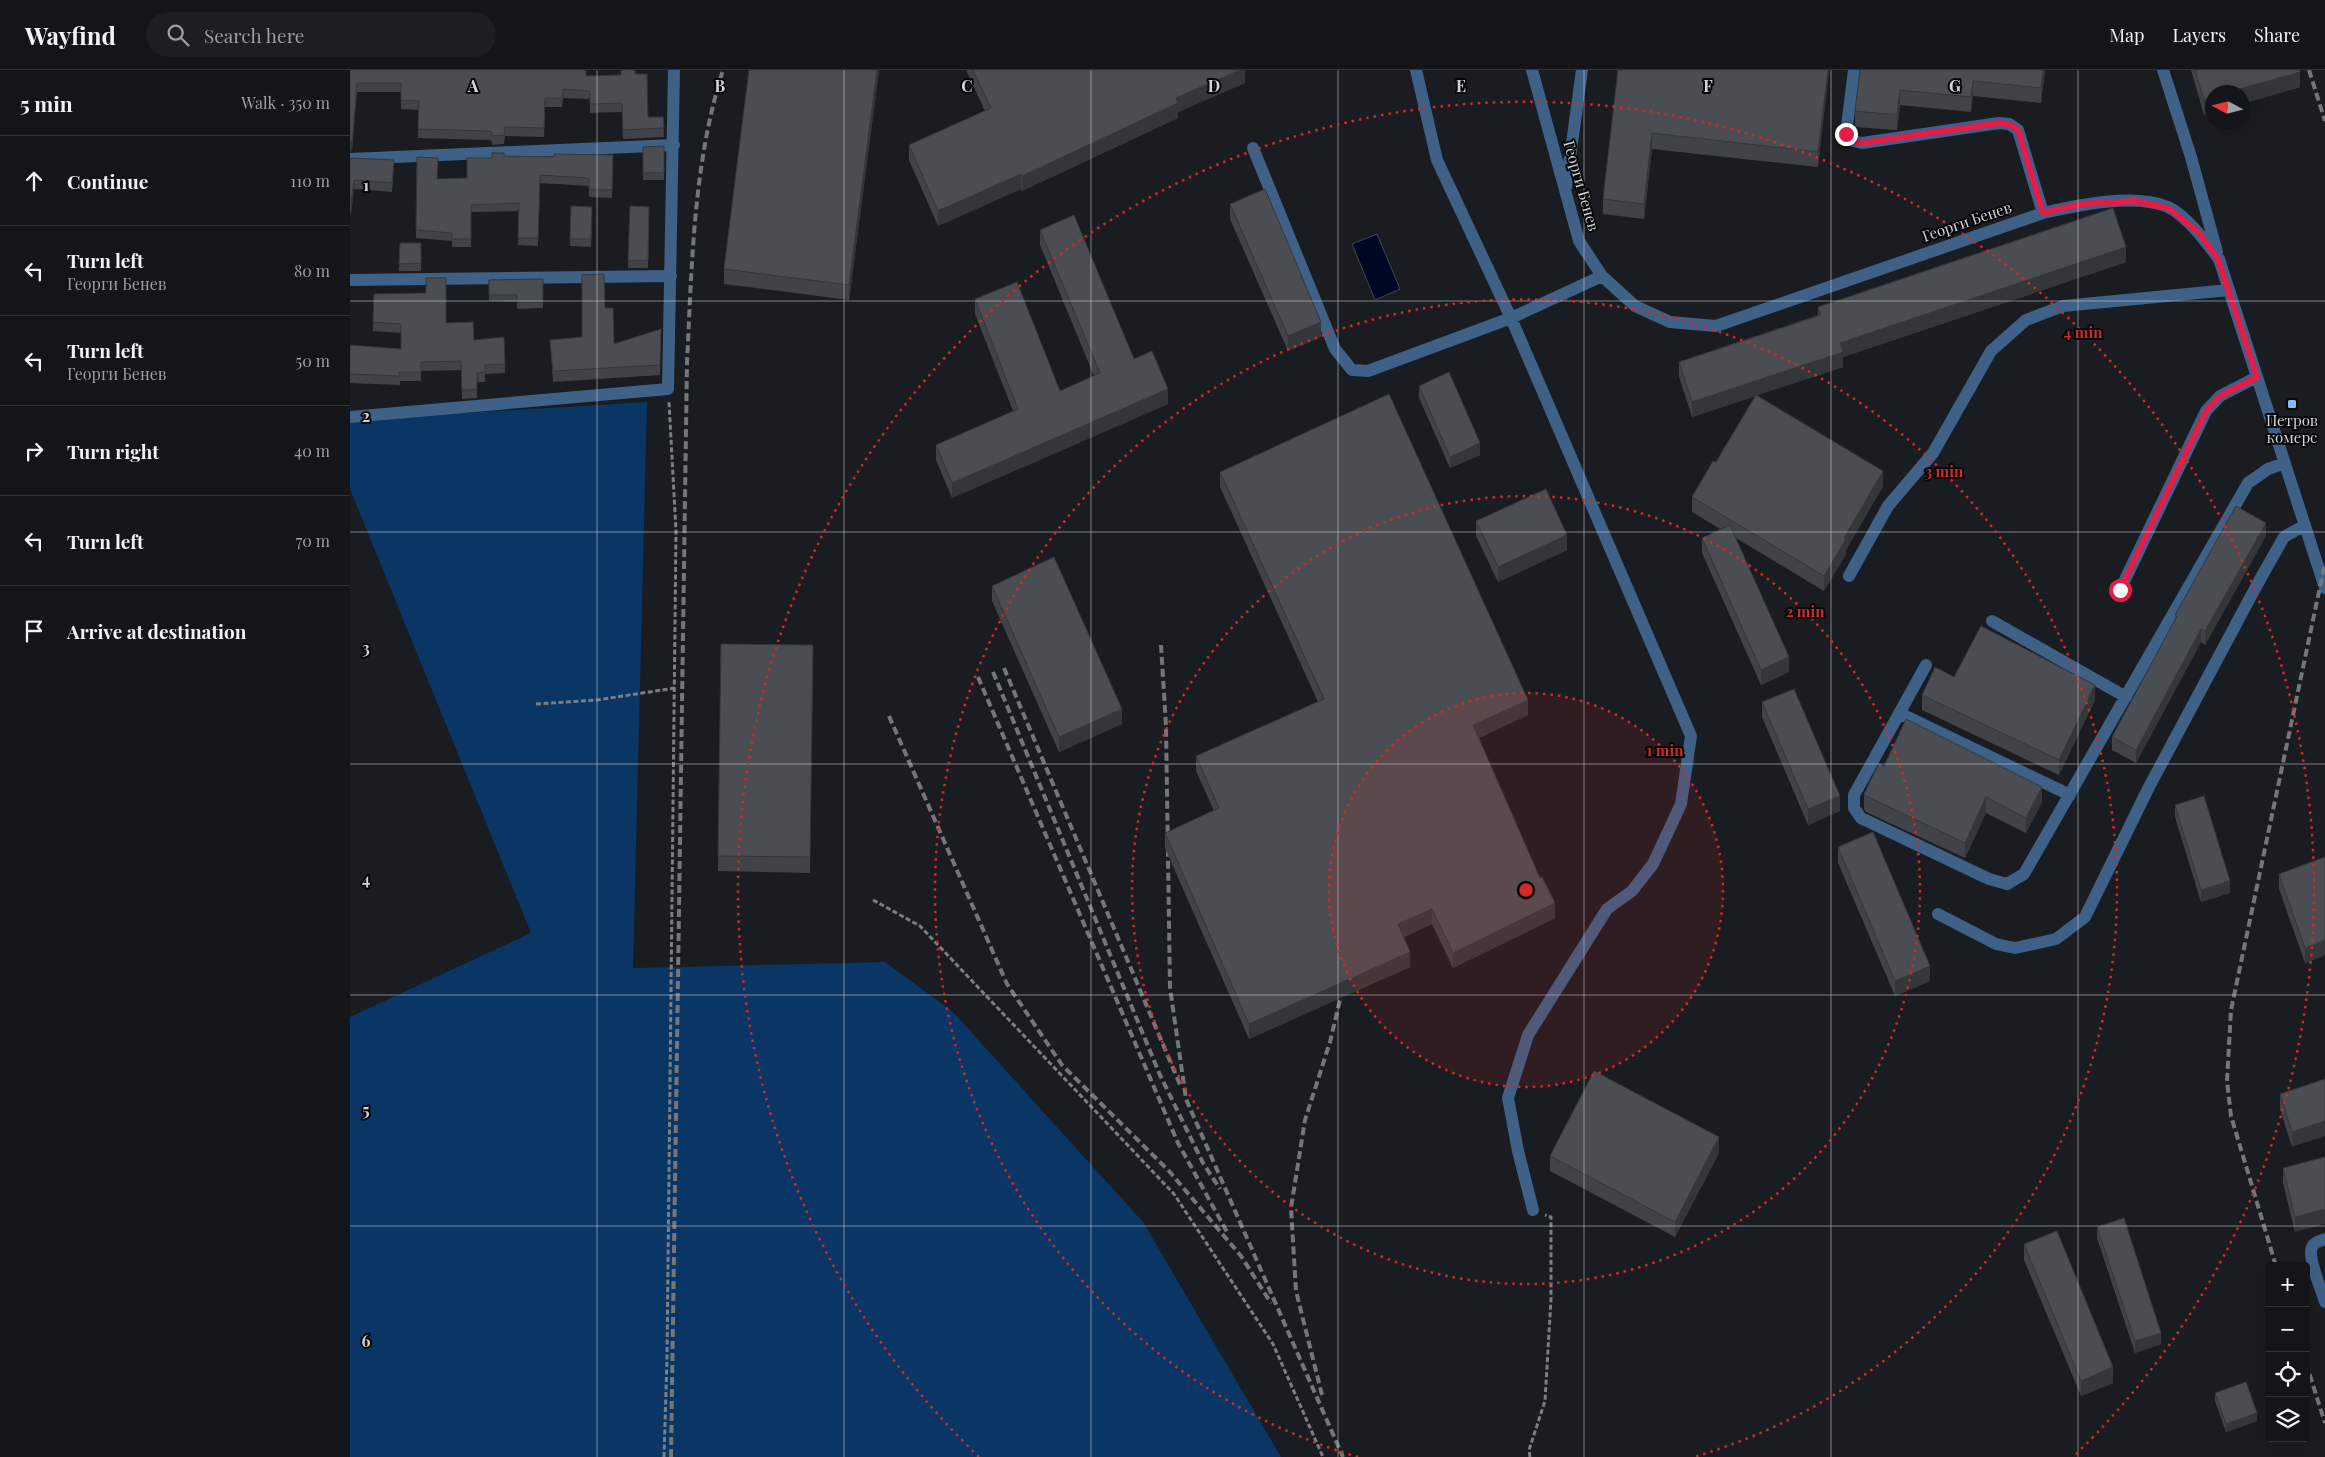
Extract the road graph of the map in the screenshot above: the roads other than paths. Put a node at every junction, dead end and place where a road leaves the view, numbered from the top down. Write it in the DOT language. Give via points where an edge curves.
graph roads {
  1 [pos="674,70"];
  2 [pos="1416,70"];
  3 [pos="1532,70"];
  4 [pos="1582,70"];
  5 [pos="1854,70"];
  6 [pos="2163,70"];
  7 [pos="674,145"];
  8 [pos="1254,148"];
  9 [pos="350,159"];
  10 [pos="1566,192"];
  11 [pos="2043,213"];
  12 [pos="2218,259"];
  13 [pos="671,276"];
  14 [pos="1602,276"];
  15 [pos="350,280"];
  16 [pos="2229,290"];
  17 [pos="1511,318"];
  18 [pos="2257,377"];
  19 [pos="350,417"];
  20 [pos="2285,463"];
  21 [pos="2305,525"];
  22 [pos="1850,576"];
  23 [pos="2325,588"];
  24 [pos="2120,590"];
  25 [pos="1992,621"];
  26 [pos="1926,665"];
  27 [pos="2126,697"];
  28 [pos="1899,713"];
  29 [pos="2070,795"];
  30 [pos="1938,914"];
  31 [pos="1533,1210"];
  32 [pos="2325,1239"];
  33 [pos="2325,1302"];
  1 -- 7 [label="street"];
  2 -- 17 [label="street" via="1437,160"];
  3 -- 10 [label="street, Георги Бенев"];
  4 -- 10 [label="street"];
  5 -- 11 [label="street" via="1846,134 1853,141 1862,143 2009,124 2018,130"];
  6 -- 12 [label="street" via="2191,157"];
  7 -- 9 [label="street"];
  7 -- 13 [label="street"];
  8 -- 17 [label="street" via="1335,349 1352,370 1368,371"];
  10 -- 14 [label="street, Георги Бенев" via="1579,241"];
  11 -- 12 [label="street, Георги Бенев" via="2081,204 2135,201 2168,208 2198,232"];
  11 -- 14 [label="street, Георги Бенев" via="1716,326 1670,322 1634,306"];
  12 -- 16 [label="street, Георги Бенев"];
  13 -- 15 [label="street"];
  13 -- 19 [label="street" via="668,389"];
  14 -- 17 [label="street"];
  16 -- 18 [label="street, Георги Бенев"];
  16 -- 22 [label="street" via="2063,306 2026,320 1992,351 1933,453 1888,506"];
  17 -- 31 [label="street" via="1691,736 1682,804 1653,864 1632,890 1607,909 1528,1035 1508,1098"];
  18 -- 20 [label="street, Георги Бенев"];
  18 -- 24 [label="street" via="2220,396 2206,411"];
  20 -- 21 [label="street, Георги Бенев"];
  20 -- 27 [label="street" via="2268,469 2248,483"];
  21 -- 23 [label="street, Георги Бенев"];
  21 -- 30 [label="street" via="2284,537 2262,575 2084,917 2056,939 2015,948 1996,944"];
  25 -- 27 [label="street"];
  26 -- 28 [label="street"];
  27 -- 29 [label="street"];
  28 -- 29 [label="street"];
  28 -- 29 [label="street" via="1854,795 1854,808 1861,818 1887,831 1989,879 2007,884 2024,874"];
  32 -- 33 [label="street" via="2317,1241 2311,1255"];
}
